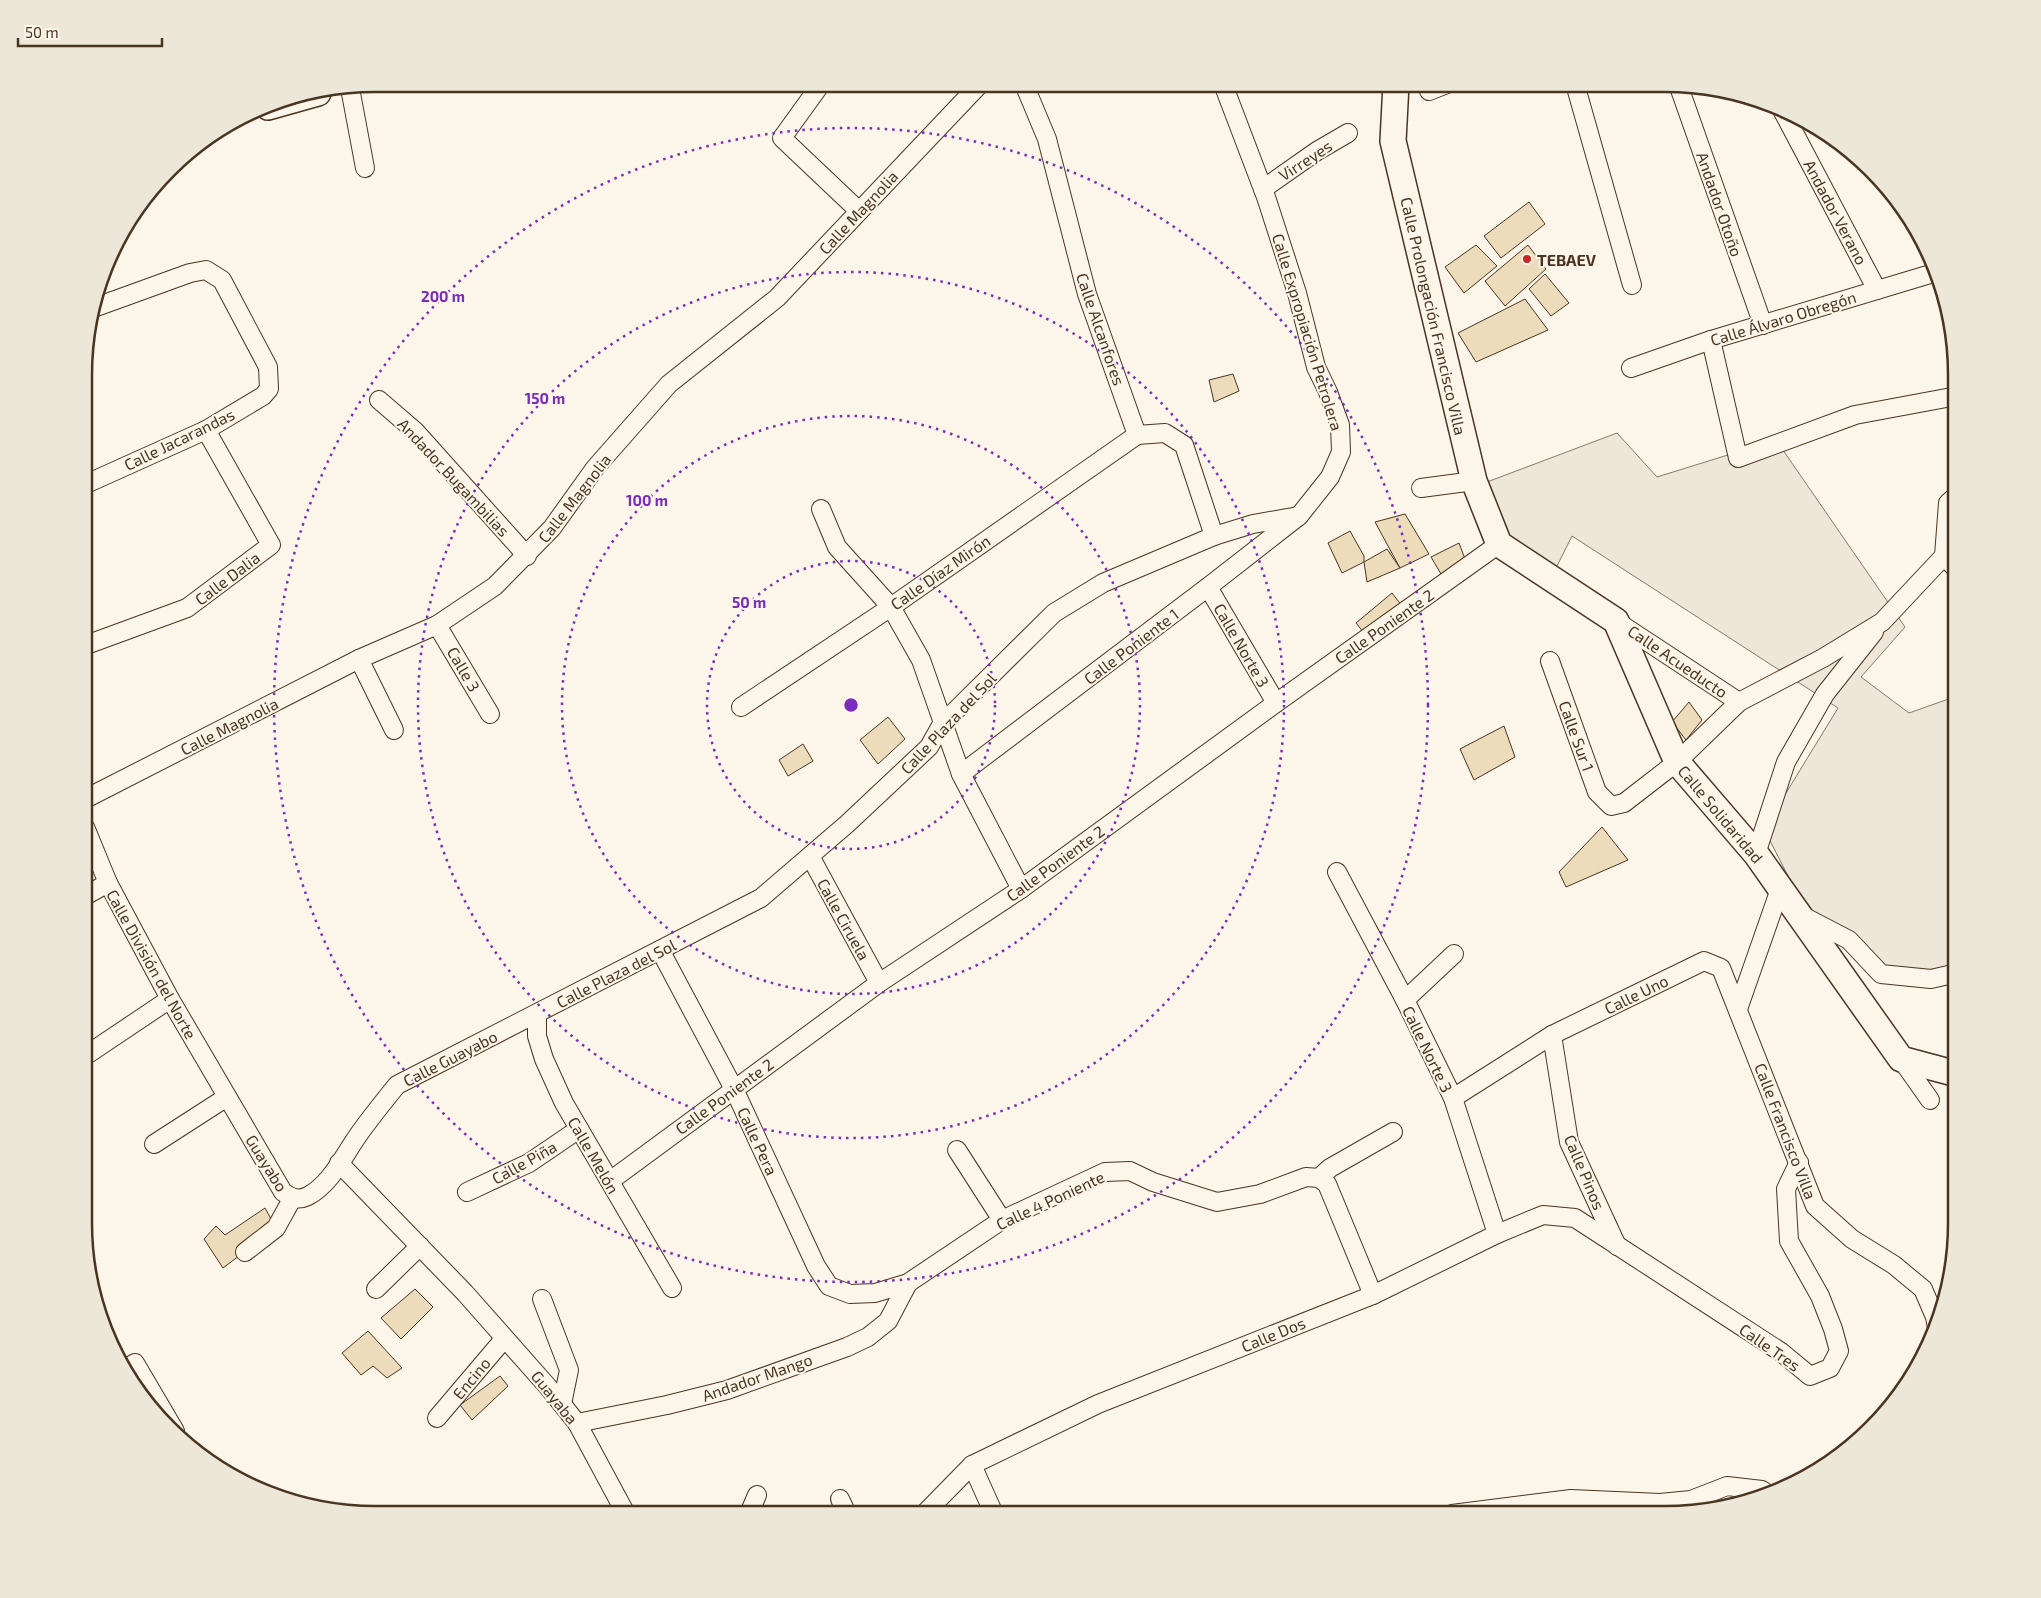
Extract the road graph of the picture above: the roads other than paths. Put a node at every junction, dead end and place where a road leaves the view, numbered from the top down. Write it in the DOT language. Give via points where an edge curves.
graph roads {
  1 [pos="815,92"];
  2 [pos="972,92"];
  3 [pos="1027,92"];
  4 [pos="1226,92"];
  5 [pos="1396,92"];
  6 [pos="1578,92"];
  7 [pos="1681,93"];
  8 [pos="351,94"];
  9 [pos="1788,120"];
  10 [pos="1348,133"];
  11 [pos="365,168"];
  12 [pos="1263,189"];
  13 [pos="859,211"];
  14 [pos="1930,274"];
  15 [pos="1632,285"];
  16 [pos="1877,290"];
  17 [pos="101,305"];
  18 [pos="1762,324"];
  19 [pos="1711,340"];
  20 [pos="1631,368"];
  21 [pos="1948,398"];
  22 [pos="379,400"];
  23 [pos="206,430"];
  24 [pos="1137,435"];
  25 [pos="92,481"];
  26 [pos="1474,481"];
  27 [pos="1420,488"];
  28 [pos="821,509"];
  29 [pos="1299,516"];
  30 [pos="1214,536"];
  31 [pos="1499,544"];
  32 [pos="1948,553"];
  33 [pos="527,556"];
  34 [pos="1208,587"];
  35 [pos="891,607"];
  36 [pos="1616,621"];
  37 [pos="1882,622"];
  38 [pos="437,625"];
  39 [pos="92,643"];
  40 [pos="359,660"];
  41 [pos="1550,661"];
  42 [pos="1739,702"];
  43 [pos="1276,703"];
  44 [pos="741,707"];
  45 [pos="490,714"];
  46 [pos="942,724"];
  47 [pos="394,730"];
  48 [pos="1678,762"];
  49 [pos="961,774"];
  50 [pos="92,796"];
  51 [pos="92,844"];
  52 [pos="1756,854"];
  53 [pos="810,856"];
  54 [pos="1337,872"];
  55 [pos="108,883"];
  56 [pos="1021,889"];
  57 [pos="1780,889"];
  58 [pos="92,892"];
  59 [pos="1799,913"];
  60 [pos="660,950"];
  61 [pos="1454,954"];
  62 [pos="1721,968"];
  63 [pos="1948,975"];
  64 [pos="879,983"];
  65 [pos="170,999"];
  66 [pos="1405,1000"];
  67 [pos="1738,1009"];
  68 [pos="537,1014"];
  69 [pos="1552,1035"];
  70 [pos="92,1051"];
  71 [pos="1901,1059"];
  72 [pos="1948,1072"];
  73 [pos="734,1089"];
  74 [pos="227,1097"];
  75 [pos="1453,1098"];
  76 [pos="1930,1100"];
  77 [pos="579,1129"];
  78 [pos="1393,1132"];
  79 [pos="154,1144"];
  80 [pos="957,1150"];
  81 [pos="1799,1162"];
  82 [pos="339,1163"];
  83 [pos="1319,1178"];
  84 [pos="610,1181"];
  85 [pos="467,1192"];
  86 [pos="292,1199"];
  87 [pos="1575,1218"];
  88 [pos="1002,1220"];
  89 [pos="1496,1234"];
  90 [pos="420,1246"];
  91 [pos="1618,1246"];
  92 [pos="245,1252"];
  93 [pos="908,1283"];
  94 [pos="672,1288"];
  95 [pos="376,1289"];
  96 [pos="850,1294"];
  97 [pos="1373,1295"];
  98 [pos="542,1299"];
  99 [pos="1934,1314"];
  100 [pos="504,1338"];
  101 [pos="131,1365"];
  102 [pos="562,1404"];
  103 [pos="160,1406"];
  104 [pos="437,1418"];
  105 [pos="577,1423"];
  106 [pos="972,1465"];
  107 [pos="1757,1491"];
  108 [pos="757,1495"];
  109 [pos="622,1506"];
  110 [pos="752,1506"];
  111 [pos="932,1506"];
  112 [pos="990,1506"];
  113 [pos="1515,1506"];
  1 -- 13 [label="street" via="782,138"];
  2 -- 13 [label="street, Calle Magnolia"];
  3 -- 24 [label="street, Calle Alcanfores" via="1047,139 1086,294"];
  4 -- 12 [label="street, Calle Expropiación Petrolera"];
  5 -- 26 [label="main road, Calle Prolongación Francisco Villa" via="1393,141"];
  6 -- 15 [label="street"];
  7 -- 18 [label="street, Andador Otoño"];
  8 -- 11 [label="street"];
  9 -- 16 [label="street, Andador Verano"];
  10 -- 12 [label="street, Virreyes"];
  12 -- 29 [label="street, Calle Expropiación Petrolera" via="1297,292 1316,367 1340,425 1341,452 1330,477"];
  13 -- 33 [label="street, Calle Magnolia" via="777,298 669,384 596,468"];
  14 -- 16 [label="street, Calle Álvaro Obregón"];
  16 -- 18 [label="street, Calle Álvaro Obregón"];
  17 -- 23 [label="street, Calle Jacarandas" via="190,273 206,270 222,280 268,367 269,389 263,396"];
  18 -- 19 [label="street, Calle Álvaro Obregón"];
  19 -- 20 [label="street, Calle Álvaro Obregón"];
  19 -- 21 [label="street" via="1738,458 1855,415"];
  22 -- 33 [label="street, Andador Bugambilias" via="415,432"];
  23 -- 25 [label="street, Calle Jacarandas"];
  23 -- 39 [label="street, Calle Dalia" via="271,545 187,608"];
  24 -- 30 [label="street" via="1165,434 1184,445"];
  24 -- 35 [label="street, Calle Díaz Mirón"];
  26 -- 27 [label="street"];
  26 -- 31 [label="main road, Calle Prolongación Francisco Villa"];
  28 -- 35 [label="street" via="837,547"];
  29 -- 30 [label="street, Calle Plaza del Sol" via="1253,524"];
  29 -- 34 [label="street, Calle Poniente 1"];
  30 -- 46 [label="street, Calle Plaza del Sol" via="1103,583 1054,613"];
  31 -- 36 [label="main road"];
  31 -- 43 [label="street, Calle Poniente 2"];
  32 -- 37 [label="street"];
  33 -- 38 [label="street, Calle Magnolia" via="495,586"];
  34 -- 43 [label="street, Calle Norte 3"];
  34 -- 49 [label="street, Calle Poniente 1"];
  35 -- 44 [label="street, Calle Díaz Mirón"];
  35 -- 46 [label="street" via="921,660"];
  36 -- 42 [label="street, Calle Acueducto"];
  36 -- 48 [label="main road, Calle Solidaridad"];
  37 -- 42 [label="street" via="1823,658"];
  37 -- 52 [label="street" via="1825,694 1786,762"];
  38 -- 40 [label="street, Calle Magnolia"];
  38 -- 45 [label="street, Calle 3"];
  40 -- 47 [label="street"];
  40 -- 50 [label="street, Calle Magnolia"];
  41 -- 48 [label="street, Calle Sur 1" via="1597,792 1611,806 1624,804"];
  42 -- 48 [label="street"];
  43 -- 56 [label="street, Calle Poniente 2"];
  46 -- 49 [label="street"];
  46 -- 53 [label="street, Calle Plaza del Sol" via="930,747"];
  48 -- 52 [label="main road, Calle Solidaridad"];
  49 -- 56 [label="street"];
  51 -- 55 [label="street, Calle División del Norte"];
  52 -- 57 [label="main road, Calle Solidaridad"];
  53 -- 60 [label="street, Calle Plaza del Sol" via="761,898"];
  53 -- 64 [label="street, Calle Ciruela"];
  54 -- 66 [label="street, Calle Norte 3"];
  55 -- 58 [label="street"];
  55 -- 65 [label="street, Calle División del Norte"];
  56 -- 64 [label="street, Calle Poniente 2"];
  57 -- 59 [label="main road, Calle Solidaridad"];
  57 -- 67 [label="street"];
  59 -- 63 [label="street" via="1849,940 1881,974 1931,980"];
  59 -- 71 [label="main road, Calle Solidaridad"];
  60 -- 68 [label="street, Calle Plaza del Sol"];
  60 -- 73 [label="street, Calle Pera"];
  61 -- 66 [label="street"];
  62 -- 67 [label="street, Calle Francisco Villa"];
  62 -- 69 [label="street, Calle Uno" via="1704,961"];
  64 -- 73 [label="street, Calle Poniente 2"];
  65 -- 70 [label="street"];
  65 -- 74 [label="street, Calle División del Norte"];
  66 -- 75 [label="street, Calle Norte 3"];
  67 -- 81 [label="street, Calle Francisco Villa"];
  68 -- 77 [label="street, Calle Melón" via="537,1036 544,1059"];
  68 -- 82 [label="street, Calle Guayabo" via="396,1085"];
  69 -- 75 [label="street, Calle Uno"];
  69 -- 91 [label="street, Calle Pinos" via="1568,1142"];
  71 -- 72 [label="main road"];
  71 -- 76 [label="street"];
  73 -- 84 [label="street, Calle Poniente 2"];
  73 -- 96 [label="street, Calle Pera" via="816,1266 829,1286"];
  74 -- 79 [label="street"];
  74 -- 86 [label="street, Guayabo" via="284,1192"];
  75 -- 89 [label="street, Calle Norte 3"];
  77 -- 84 [label="street, Calle Melón"];
  77 -- 85 [label="street, Calle Piña" via="529,1163"];
  78 -- 83 [label="street" via="1330,1168"];
  80 -- 88 [label="street"];
  81 -- 91 [label="street, Calle Tres" via="1786,1189 1789,1241 1820,1296 1833,1329 1839,1351 1830,1368 1810,1376 1781,1352"];
  81 -- 99 [label="street, Calle Francisco Villa" via="1815,1206 1852,1239 1894,1265 1923,1289"];
  82 -- 86 [label="street, Guayabo" via="324,1184 308,1196"];
  82 -- 90 [label="street, Guayaba"];
  83 -- 88 [label="street, Calle 4 Poniente" via="1306,1177 1260,1194 1217,1202 1153,1182 1130,1171 1105,1172"];
  83 -- 97 [label="street" via="1327,1184"];
  84 -- 94 [label="street, Calle Melón"];
  86 -- 92 [label="street" via="276,1228"];
  87 -- 89 [label="street, Calle Dos" via="1543,1215"];
  87 -- 91 [label="street, Calle Tres"];
  88 -- 93 [label="street, Calle 4 Poniente"];
  89 -- 97 [label="street, Calle Dos"];
  90 -- 95 [label="street"];
  90 -- 100 [label="street, Guayaba"];
  93 -- 96 [label="street, Calle 4 Poniente" via="875,1293"];
  93 -- 105 [label="street, Andador Mango" via="888,1321 868,1337 847,1347 727,1390"];
  97 -- 106 [label="street, Calle Dos" via="1098,1404"];
  98 -- 102 [label="street" via="569,1370"];
  100 -- 102 [label="street, Guayaba"];
  100 -- 104 [label="street, Encino"];
  101 -- 103 [label="street" via="135,1363"];
  102 -- 105 [label="street, Guayaba"];
  105 -- 109 [label="street, Guayaba"];
  106 -- 111 [label="street"];
  106 -- 112 [label="street"];
  107 -- 113 [label="street" via="1726,1486 1691,1500 1660,1503 1571,1499"];
  108 -- 110 [label="street"];
}
